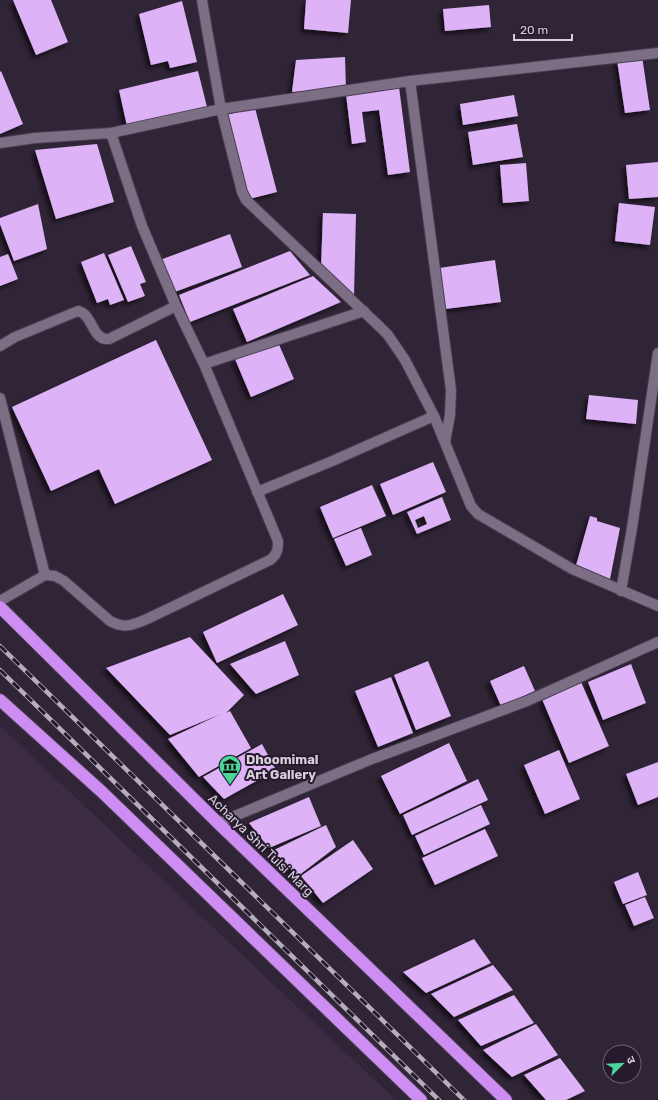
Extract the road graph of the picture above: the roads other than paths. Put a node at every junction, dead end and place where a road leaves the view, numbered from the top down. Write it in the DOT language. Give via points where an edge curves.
graph roads {
  1 [pos="202,0"];
  2 [pos="658,53"];
  3 [pos="410,81"];
  4 [pos="222,109"];
  5 [pos="111,133"];
  6 [pos="0,143"];
  7 [pos="176,306"];
  8 [pos="364,311"];
  9 [pos="0,346"];
  10 [pos="658,353"];
  11 [pos="204,364"];
  12 [pos="0,398"];
  13 [pos="434,416"];
  14 [pos="445,442"];
  15 [pos="257,492"];
  16 [pos="45,575"];
  17 [pos="621,591"];
  18 [pos="0,601"];
  19 [pos="658,606"];
  20 [pos="0,607"];
  21 [pos="658,642"];
  22 [pos="0,700"];
  23 [pos="218,824"];
  24 [pos="421,1100"];
  25 [pos="506,1100"];
  1 -- 4 [label="street"];
  2 -- 3 [label="street"];
  3 -- 4 [label="street"];
  3 -- 14 [label="street" via="451,390"];
  4 -- 5 [label="street"];
  4 -- 8 [label="street" via="246,200"];
  5 -- 6 [label="street"];
  5 -- 7 [label="street" via="142,226"];
  7 -- 9 [label="street" via="109,339 99,336 83,312 78,311 15,337"];
  7 -- 11 [label="street"];
  8 -- 11 [label="street"];
  8 -- 13 [label="street" via="396,346"];
  10 -- 17 [label="street"];
  11 -- 15 [label="street"];
  12 -- 16 [label="street"];
  13 -- 14 [label="street"];
  13 -- 15 [label="street"];
  14 -- 17 [label="street" via="466,498 474,510 572,569"];
  15 -- 16 [label="street" via="278,541 276,556 147,620 128,626 118,625 64,581 55,576"];
  16 -- 18 [label="street"];
  17 -- 19 [label="street"];
  20 -- 23 [label="highway, Acharya Shri Tulsi Marg"];
  21 -- 23 [label="street" via="527,701 372,759"];
  22 -- 24 [label="highway" via="102,792"];
  23 -- 25 [label="highway, Acharya Shri Tulsi Marg"];
}
